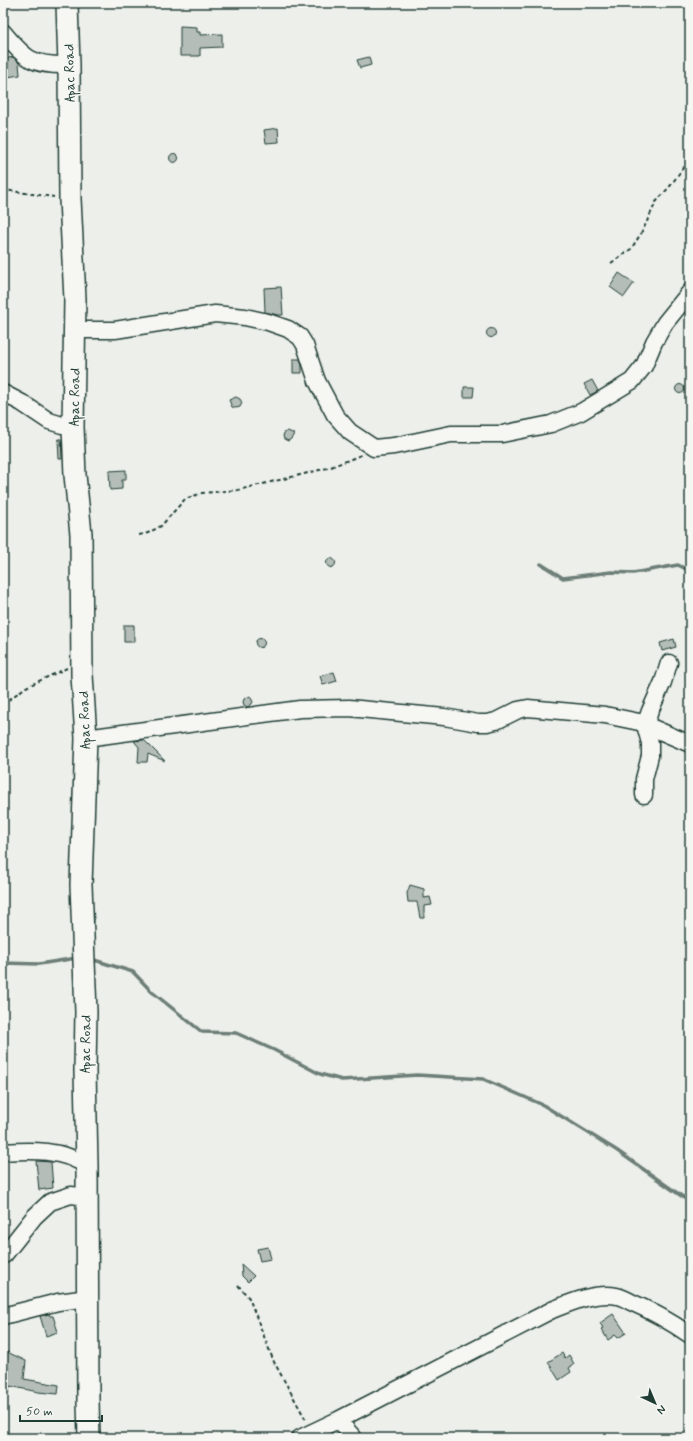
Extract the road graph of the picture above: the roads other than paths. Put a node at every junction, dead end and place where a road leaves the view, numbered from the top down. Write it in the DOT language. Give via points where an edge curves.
graph roads {
  1 [pos="67,3"];
  2 [pos="3,32"];
  3 [pos="70,65"];
  4 [pos="690,292"];
  5 [pos="74,330"];
  6 [pos="3,393"];
  7 [pos="73,427"];
  8 [pos="669,663"];
  9 [pos="645,725"];
  10 [pos="86,738"];
  11 [pos="690,744"];
  12 [pos="644,795"];
  13 [pos="3,1152"];
  14 [pos="87,1166"];
  15 [pos="88,1197"];
  16 [pos="4,1255"];
  17 [pos="88,1298"];
  18 [pos="3,1316"];
  19 [pos="690,1334"];
  20 [pos="338,1420"];
  21 [pos="306,1435"];
  22 [pos="89,1438"];
  23 [pos="354,1438"];
  1 -- 3 [label="main road, Apac Road"];
  2 -- 3 [label="street" via="16,48 31,60 52,66"];
  3 -- 5 [label="main road, Apac Road" via="70,199"];
  4 -- 5 [label="street" via="665,323 644,366 632,381 581,412 551,424 502,434 451,434 374,448 350,432 335,415 317,381 306,346 300,337 288,329 245,317 215,314 115,330"];
  5 -- 7 [label="main road, Apac Road"];
  6 -- 7 [label="street" via="49,421"];
  7 -- 10 [label="main road, Apac Road" via="81,534 82,675"];
  8 -- 9 [label="street"];
  9 -- 10 [label="street" via="605,714 537,708 518,710 487,723 349,708 300,709"];
  9 -- 11 [label="street"];
  9 -- 12 [label="street" via="650,743 650,756 644,779"];
  10 -- 14 [label="main road, Apac Road" via="81,885 86,1012 84,1070"];
  13 -- 14 [label="street" via="49,1151 81,1161"];
  14 -- 15 [label="main road, Apac Road"];
  15 -- 16 [label="street" via="71,1195 50,1202 34,1217"];
  15 -- 17 [label="main road, Apac Road"];
  17 -- 18 [label="street" via="58,1302"];
  17 -- 22 [label="main road, Apac Road"];
  19 -- 20 [label="street" via="617,1296 597,1296 578,1300 552,1310"];
  20 -- 21 [label="street"];
  20 -- 23 [label="street"];
}
